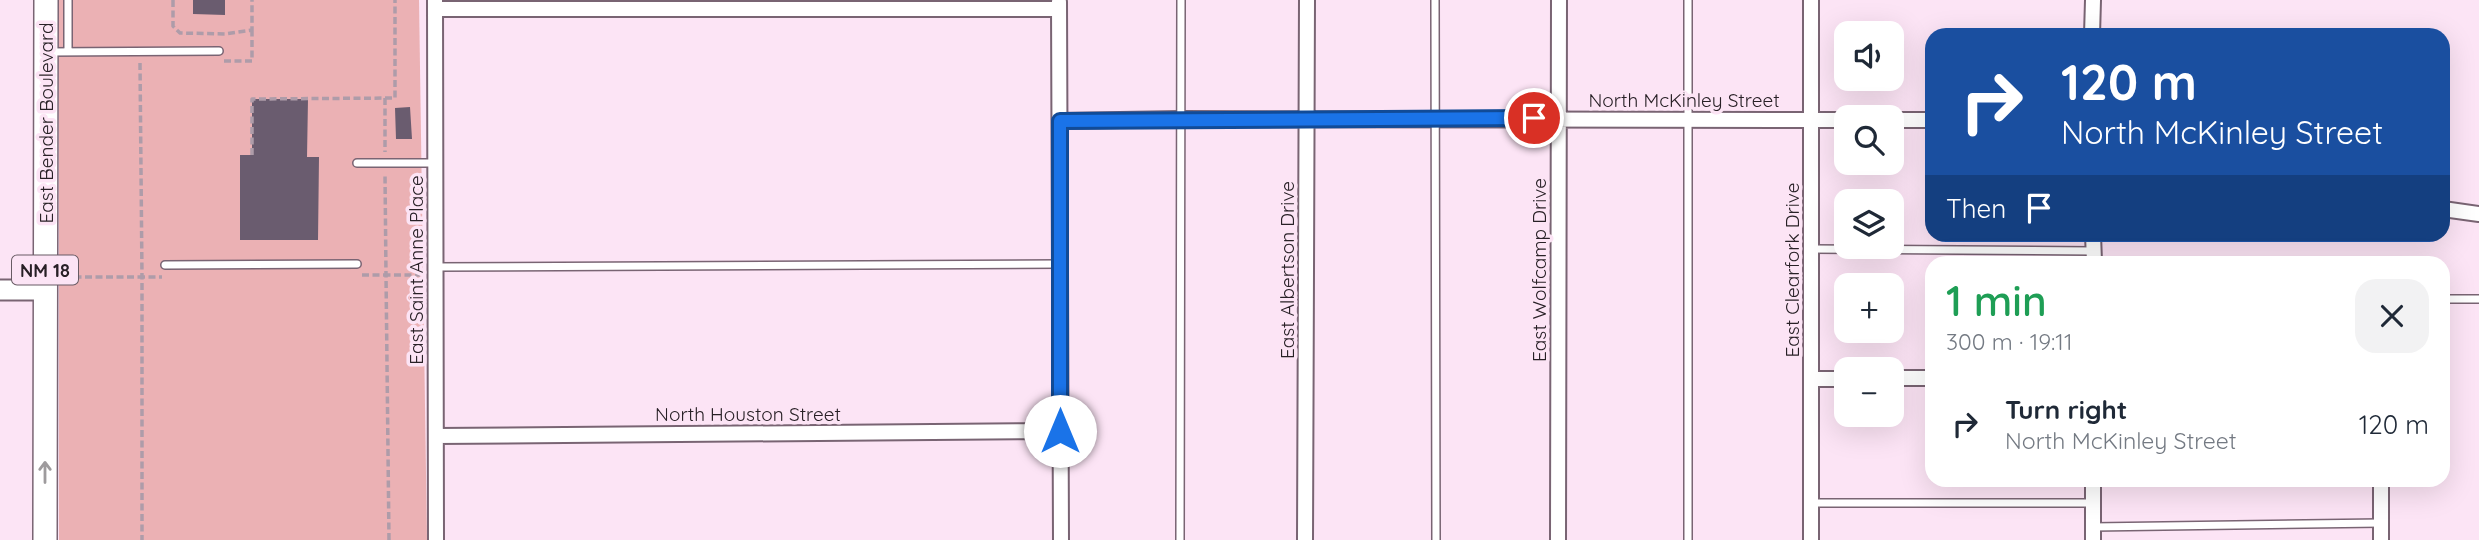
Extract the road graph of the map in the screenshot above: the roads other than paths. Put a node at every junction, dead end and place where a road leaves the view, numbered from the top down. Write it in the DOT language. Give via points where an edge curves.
graph roads {
  1 [pos="46,0"];
  2 [pos="68,0"];
  3 [pos="1181,0"];
  4 [pos="1307,0"];
  5 [pos="1435,0"];
  6 [pos="1559,0"];
  7 [pos="1688,0"];
  8 [pos="1811,0"];
  9 [pos="2093,0"];
  10 [pos="435,4"];
  11 [pos="538,4"];
  12 [pos="595,4"];
  13 [pos="1059,4"];
  14 [pos="857,5"];
  15 [pos="2092,28"];
  16 [pos="219,51"];
  17 [pos="57,52"];
  18 [pos="1559,118"];
  19 [pos="1180,119"];
  20 [pos="1307,119"];
  21 [pos="1434,119"];
  22 [pos="1687,119"];
  23 [pos="1811,120"];
  24 [pos="1834,120"];
  25 [pos="1904,120"];
  26 [pos="1925,120"];
  27 [pos="1060,121"];
  28 [pos="357,163"];
  29 [pos="435,163"];
  30 [pos="2450,210"];
  31 [pos="2479,214"];
  32 [pos="1812,249"];
  33 [pos="2059,256"];
  34 [pos="357,264"];
  35 [pos="1060,264"];
  36 [pos="165,265"];
  37 [pos="429,271"];
  38 [pos="52,284"];
  39 [pos="0,290"];
  40 [pos="2450,299"];
  41 [pos="2479,299"];
  42 [pos="1925,378"];
  43 [pos="1812,379"];
  44 [pos="1834,379"];
  45 [pos="1904,379"];
  46 [pos="1060,431"];
  47 [pos="436,436"];
  48 [pos="2093,487"];
  49 [pos="2381,487"];
  50 [pos="1812,503"];
  51 [pos="2093,503"];
  52 [pos="2381,523"];
  53 [pos="2093,534"];
  54 [pos="45,540"];
  55 [pos="436,540"];
  56 [pos="1061,540"];
  57 [pos="1180,540"];
  58 [pos="1306,540"];
  59 [pos="1436,540"];
  60 [pos="1558,540"];
  61 [pos="1688,540"];
  62 [pos="1811,540"];
  63 [pos="2381,540"];
  1 -- 17 [label="main road, East Bender Boulevard / NM 18"];
  2 -- 17 [label="lane"];
  3 -- 19 [label="lane"];
  4 -- 20 [label="street, East Albertson Drive"];
  5 -- 21 [label="lane"];
  6 -- 18 [label="street, East Wolfcamp Drive"];
  7 -- 22 [label="lane"];
  8 -- 23 [label="street, East Clearfork Drive"];
  9 -- 15 [label="street"];
  10 -- 11 [label="street"];
  10 -- 29 [label="street, East Saint Anne Place"];
  11 -- 12 [label="street"];
  12 -- 14 [label="street"];
  13 -- 14 [label="street"];
  13 -- 27 [label="street"];
  16 -- 17 [label="lane"];
  17 -- 38 [label="main road, East Bender Boulevard / NM 18"];
  18 -- 21 [label="street, North McKinley Street"];
  18 -- 22 [label="street, North McKinley Street"];
  18 -- 60 [label="street, East Wolfcamp Drive"];
  19 -- 20 [label="street, North McKinley Street"];
  19 -- 27 [label="street, North McKinley Street"];
  19 -- 57 [label="lane"];
  20 -- 21 [label="street, North McKinley Street"];
  20 -- 58 [label="street, East Albertson Drive"];
  21 -- 59 [label="lane"];
  22 -- 23 [label="street, North McKinley Street"];
  22 -- 61 [label="lane"];
  23 -- 24 [label="street, North McKinley Street"];
  23 -- 32 [label="street, East Clearfork Drive"];
  25 -- 26 [label="street"];
  27 -- 35 [label="street"];
  28 -- 29 [label="lane"];
  29 -- 37 [label="street, East Saint Anne Place"];
  30 -- 31 [label="street"];
  32 -- 33 [label="lane"];
  32 -- 43 [label="street, East Clearfork Drive"];
  34 -- 36 [label="lane"];
  35 -- 37 [label="lane"];
  35 -- 46 [label="street"];
  37 -- 47 [label="street, East Saint Anne Place"];
  38 -- 39 [label="street"];
  54 -- 38 [label="main road, East Bender Boulevard / NM 18, one-way"];
  40 -- 41 [label="lane"];
  42 -- 45 [label="street"];
  43 -- 44 [label="street"];
  43 -- 50 [label="street, East Clearfork Drive"];
  46 -- 47 [label="street, North Houston Street"];
  46 -- 56 [label="street"];
  47 -- 55 [label="street, East Saint Anne Place"];
  48 -- 51 [label="street"];
  49 -- 52 [label="street"];
  50 -- 51 [label="lane"];
  50 -- 62 [label="street, East Clearfork Drive"];
  51 -- 53 [label="street"];
  52 -- 53 [label="lane"];
  52 -- 63 [label="street"];
}
